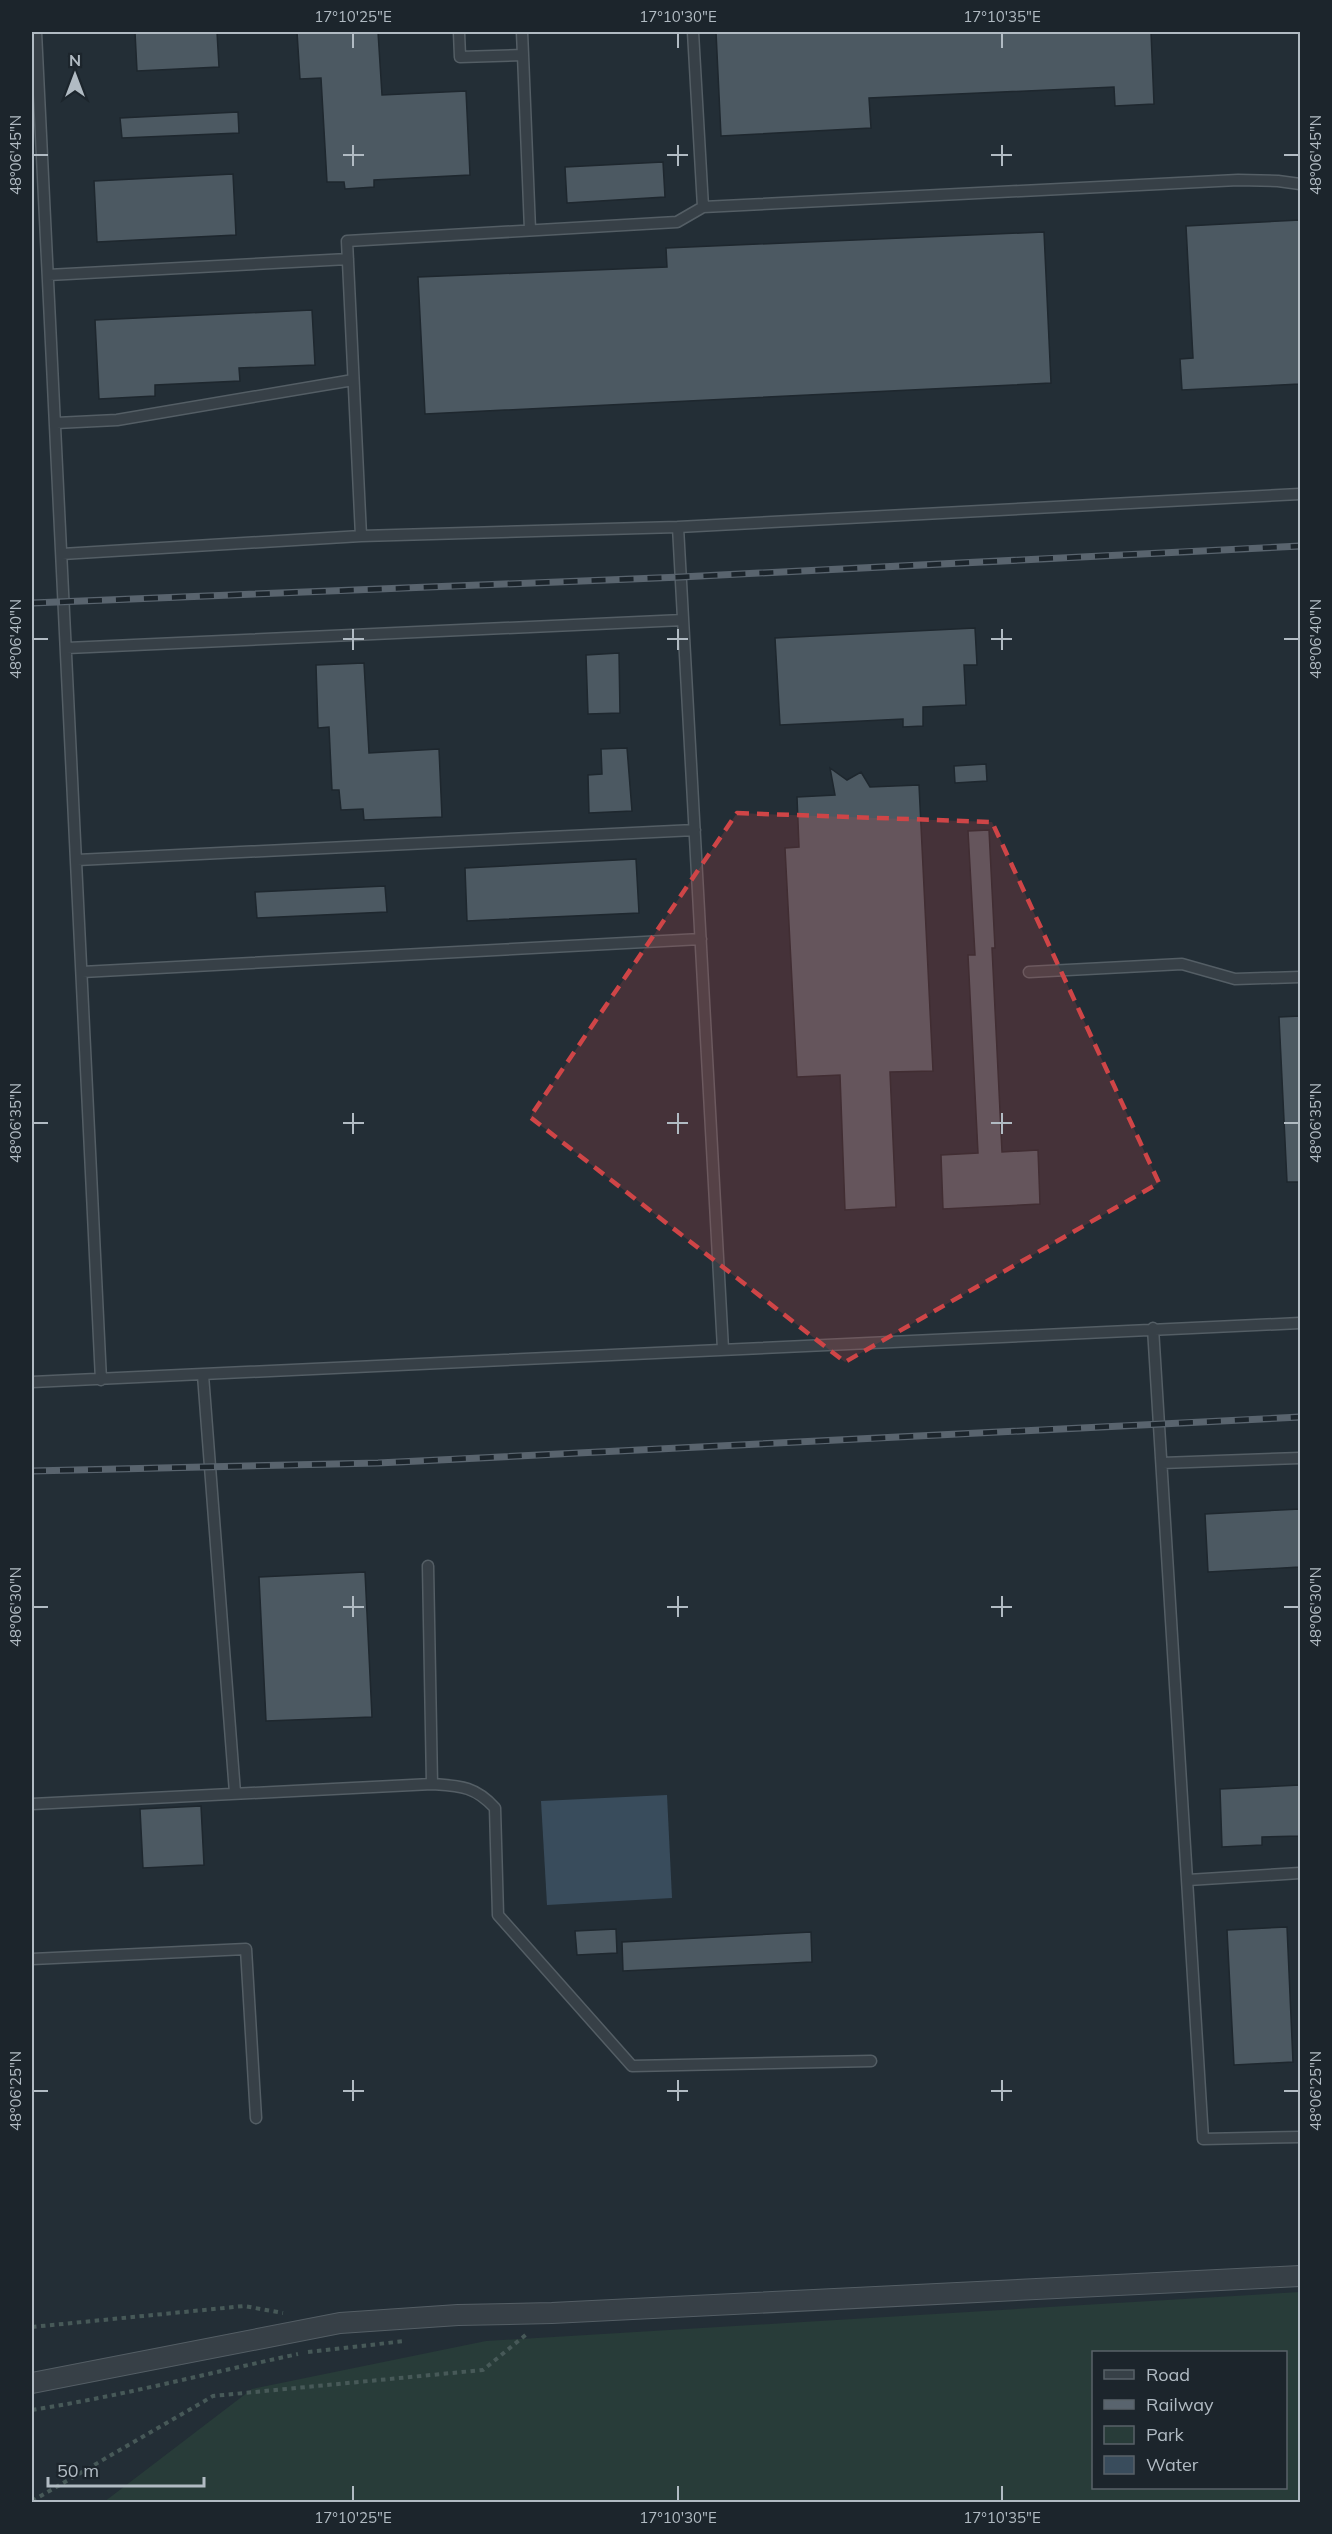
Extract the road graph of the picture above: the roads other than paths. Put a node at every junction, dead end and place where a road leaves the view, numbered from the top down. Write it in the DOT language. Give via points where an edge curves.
graph roads {
  1 [pos="36,32"];
  2 [pos="459,32"];
  3 [pos="522,32"];
  4 [pos="693,32"];
  5 [pos="523,55"];
  6 [pos="1300,184"];
  7 [pos="704,207"];
  8 [pos="530,230"];
  9 [pos="348,259"];
  10 [pos="48,275"];
  11 [pos="353,380"];
  12 [pos="56,423"];
  13 [pos="1300,494"];
  14 [pos="678,527"];
  15 [pos="361,536"];
  16 [pos="63,554"];
  17 [pos="683,620"];
  18 [pos="67,648"];
  19 [pos="695,831"];
  20 [pos="77,860"];
  21 [pos="701,939"];
  22 [pos="82,972"];
  23 [pos="1029,972"];
  24 [pos="1300,977"];
  25 [pos="1300,1323"];
  26 [pos="1153,1328"];
  27 [pos="723,1349"];
  28 [pos="203,1375"];
  29 [pos="101,1380"];
  30 [pos="32,1382"];
  31 [pos="1300,1458"];
  32 [pos="1161,1462"];
  33 [pos="428,1566"];
  34 [pos="432,1784"];
  35 [pos="235,1793"];
  36 [pos="32,1804"];
  37 [pos="1300,1873"];
  38 [pos="1188,1880"];
  39 [pos="32,1959"];
  40 [pos="871,2061"];
  41 [pos="256,2118"];
  42 [pos="1300,2137"];
  43 [pos="1300,2276"];
  44 [pos="32,2383"];
  1 -- 10 [label="lane"];
  2 -- 5 [label="lane" via="460,57"];
  3 -- 5 [label="lane"];
  4 -- 7 [label="lane"];
  5 -- 8 [label="lane"];
  6 -- 7 [label="lane" via="1238,180"];
  7 -- 8 [label="lane" via="677,222"];
  8 -- 9 [label="lane" via="347,241"];
  9 -- 10 [label="lane"];
  9 -- 11 [label="lane"];
  10 -- 12 [label="lane"];
  11 -- 12 [label="lane" via="117,420"];
  11 -- 15 [label="lane"];
  12 -- 16 [label="lane"];
  13 -- 14 [label="lane"];
  14 -- 15 [label="lane"];
  14 -- 17 [label="lane"];
  15 -- 16 [label="lane"];
  16 -- 18 [label="lane"];
  17 -- 18 [label="lane"];
  17 -- 19 [label="lane"];
  18 -- 20 [label="lane"];
  19 -- 20 [label="lane"];
  19 -- 21 [label="lane"];
  20 -- 22 [label="lane"];
  21 -- 22 [label="lane"];
  21 -- 27 [label="lane"];
  22 -- 29 [label="lane"];
  23 -- 24 [label="lane" via="1182,964 1236,979"];
  25 -- 26 [label="lane"];
  26 -- 27 [label="lane"];
  26 -- 32 [label="lane"];
  27 -- 28 [label="lane"];
  28 -- 29 [label="lane"];
  28 -- 35 [label="lane"];
  29 -- 30 [label="lane"];
  31 -- 32 [label="lane"];
  32 -- 38 [label="lane"];
  33 -- 34 [label="lane"];
  34 -- 35 [label="lane"];
  34 -- 40 [label="lane" via="464,1787 483,1794 495,1808 498,1915 632,2066"];
  35 -- 36 [label="lane"];
  37 -- 38 [label="lane"];
  38 -- 42 [label="lane" via="1203,2139"];
  39 -- 41 [label="lane" via="246,1949"];
  43 -- 44 [label="street" via="458,2315 340,2324"];
}
